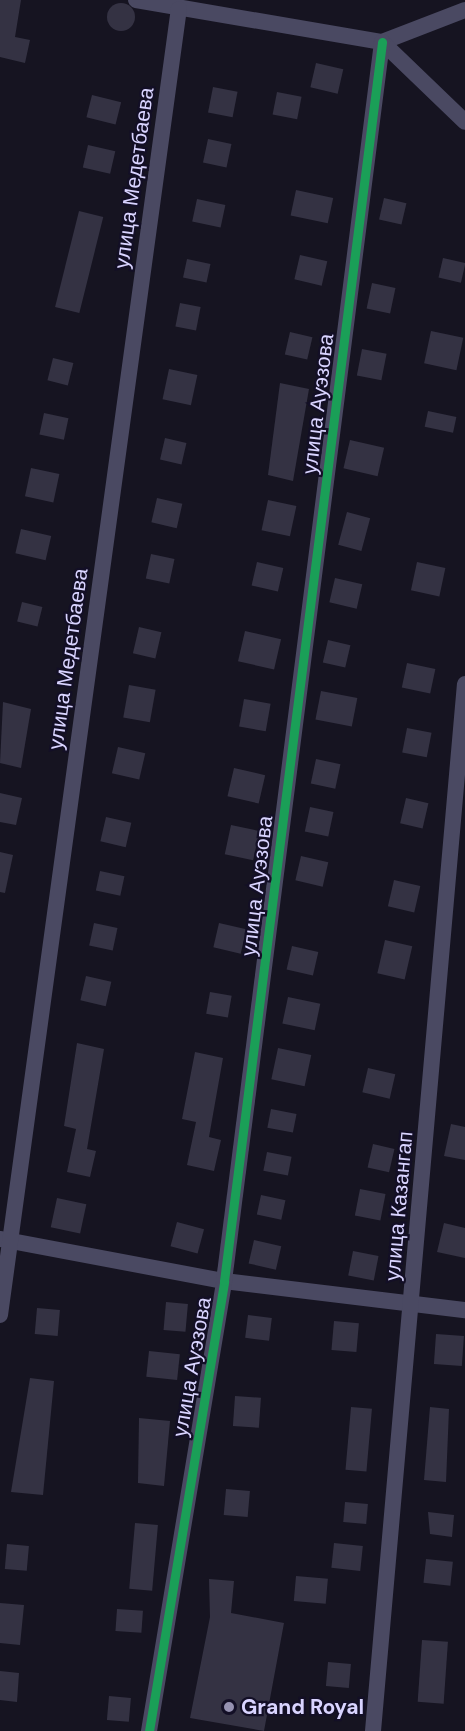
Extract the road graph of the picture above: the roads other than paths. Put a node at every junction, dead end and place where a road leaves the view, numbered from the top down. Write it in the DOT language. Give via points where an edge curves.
graph roads {
  1 [pos="136,0"];
  2 [pos="179,9"];
  3 [pos="465,10"];
  4 [pos="382,42"];
  5 [pos="465,122"];
  6 [pos="465,684"];
  7 [pos="5,1240"];
  8 [pos="225,1281"];
  9 [pos="414,1304"];
  10 [pos="465,1310"];
  11 [pos="0,1316"];
  12 [pos="149,1731"];
  13 [pos="373,1731"];
  1 -- 2 [label="street"];
  2 -- 4 [label="street"];
  2 -- 7 [label="street, улица Медетбаева"];
  3 -- 4 [label="street"];
  4 -- 5 [label="street"];
  4 -- 8 [label="street, улица Ауэзова"];
  6 -- 9 [label="street, улица Казангап"];
  7 -- 8 [label="street"];
  7 -- 11 [label="street, улица Медетбаева"];
  8 -- 9 [label="street"];
  8 -- 12 [label="street, улица Ауэзова"];
  9 -- 10 [label="street"];
  9 -- 13 [label="street, улица Казангап"];
}
